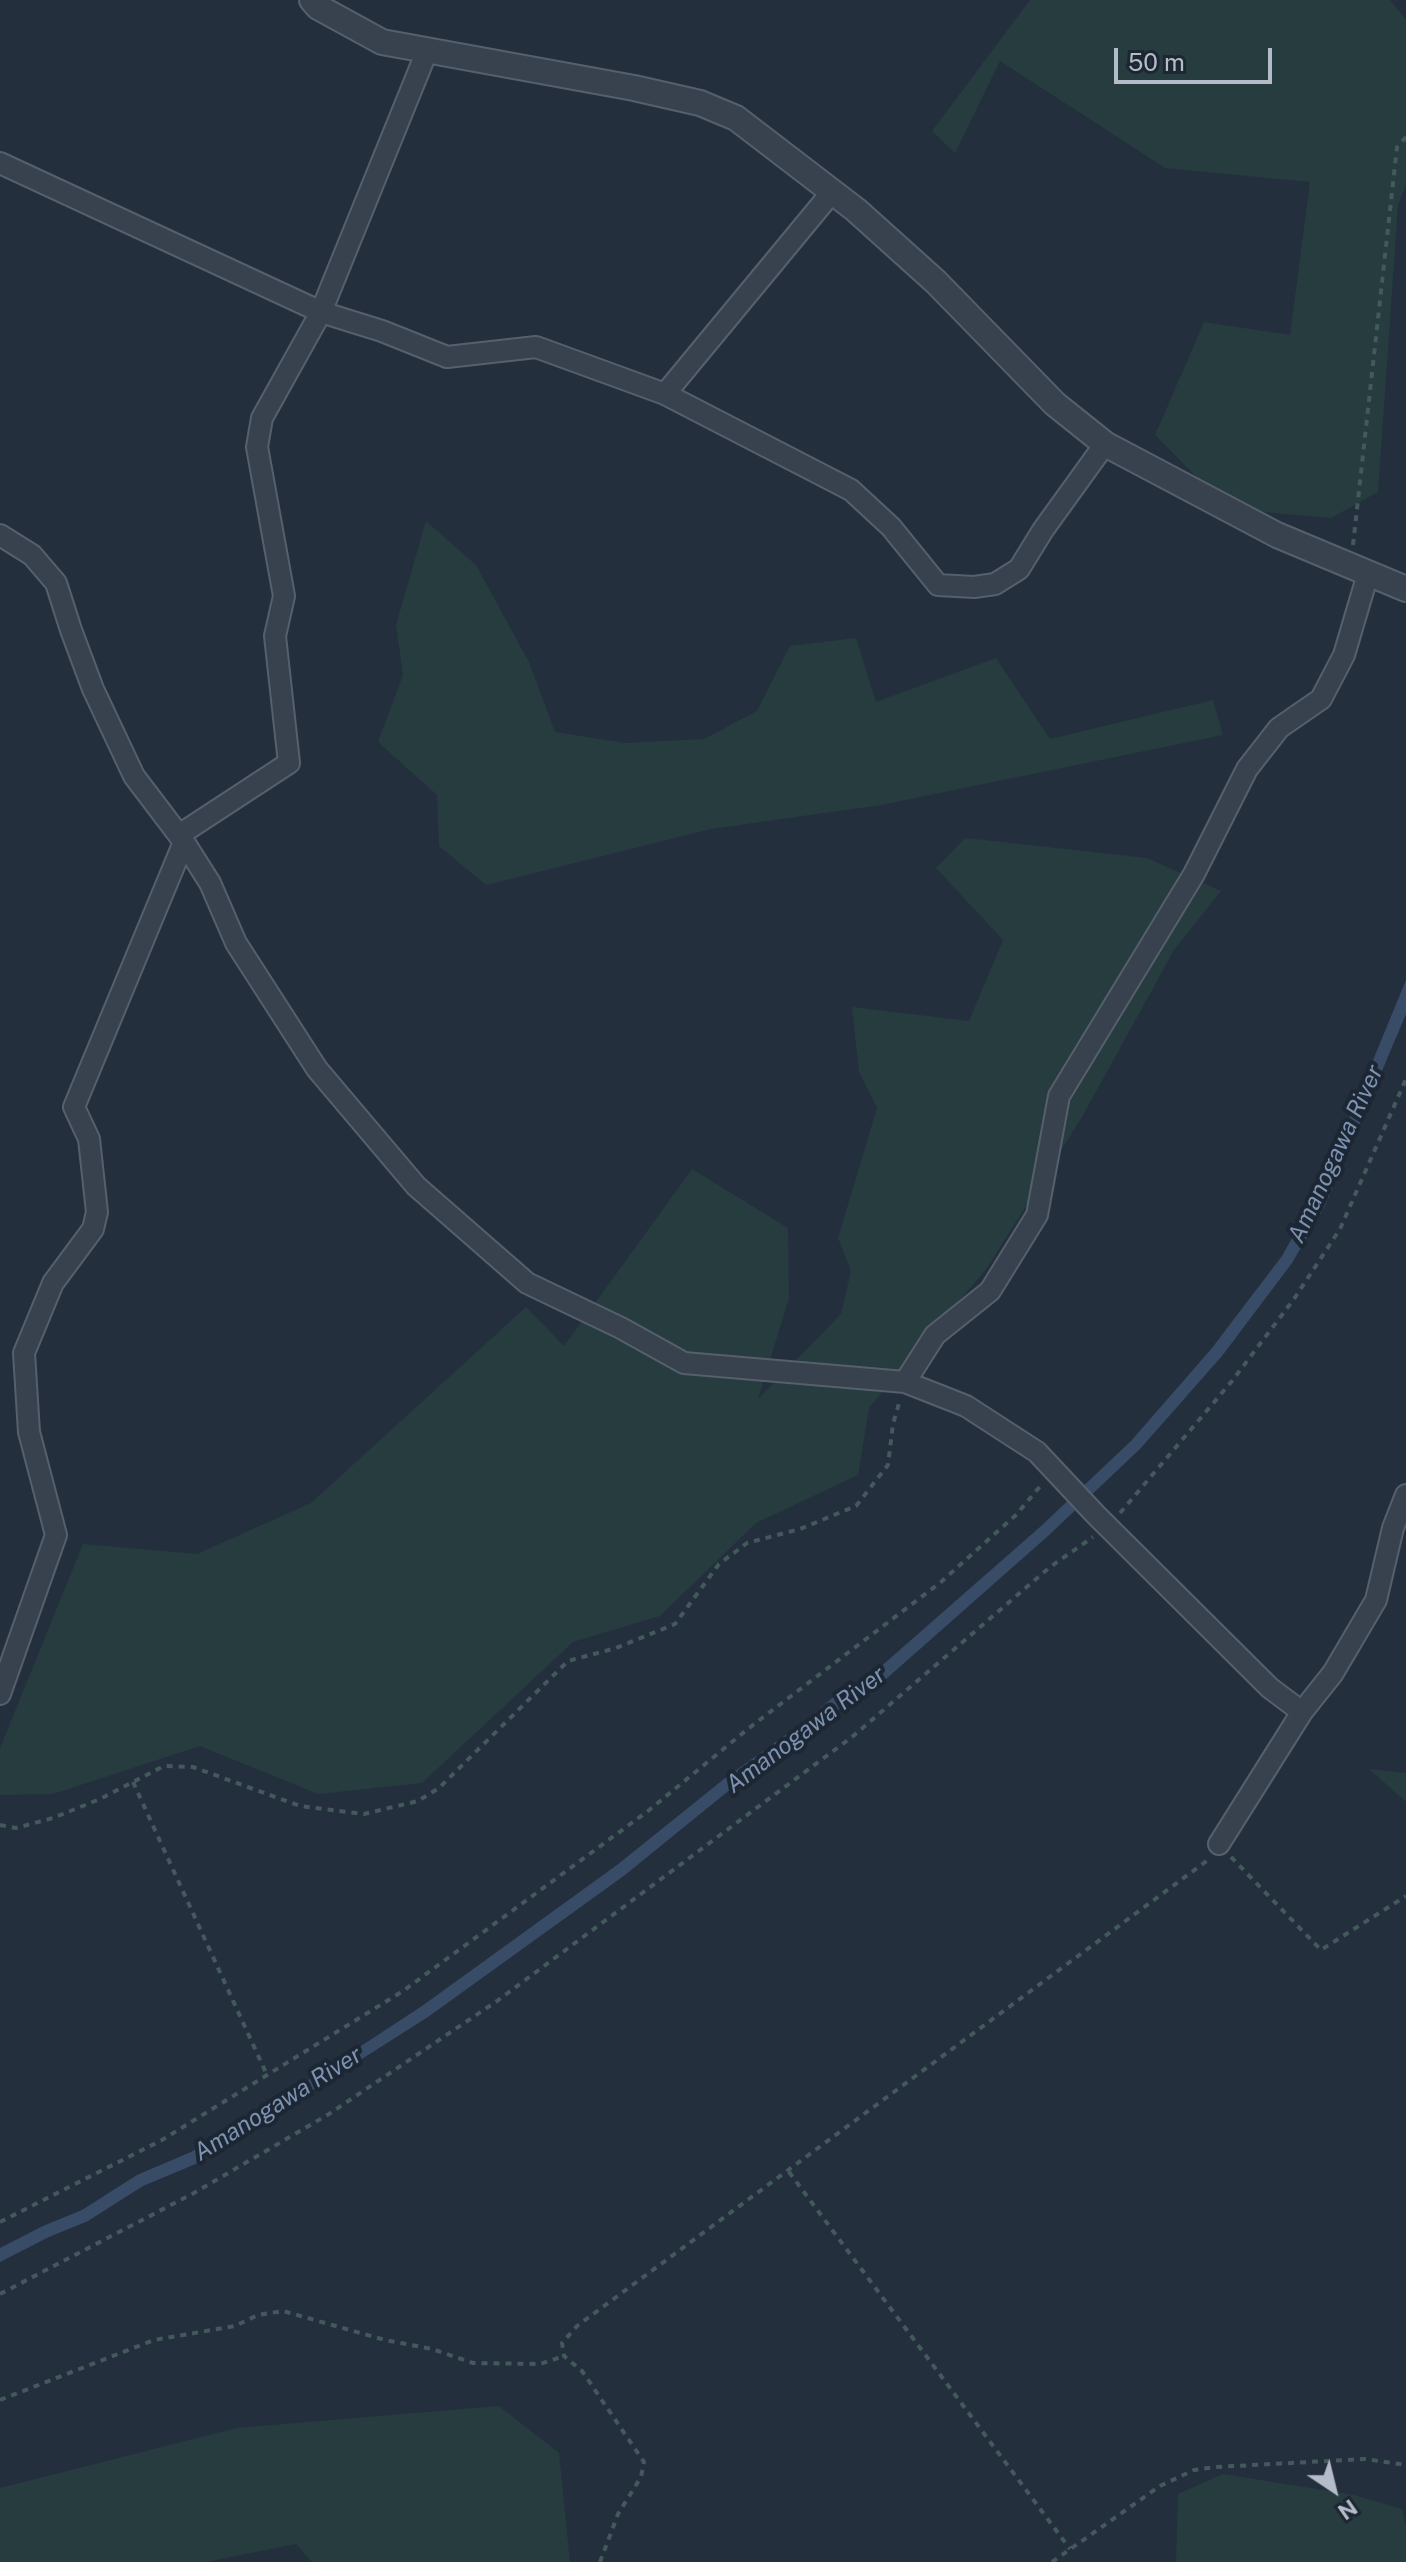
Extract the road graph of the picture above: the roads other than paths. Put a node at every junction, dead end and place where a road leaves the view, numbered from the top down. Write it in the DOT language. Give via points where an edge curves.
graph roads {
  1 [pos="312,0"];
  2 [pos="427,51"];
  3 [pos="0,163"];
  4 [pos="832,192"];
  5 [pos="321,312"];
  6 [pos="665,394"];
  7 [pos="1105,444"];
  8 [pos="0,535"];
  9 [pos="1359,571"];
  10 [pos="1406,589"];
  11 [pos="182,838"];
  12 [pos="905,1382"];
  13 [pos="1406,1495"];
  14 [pos="0,1694"];
  15 [pos="1302,1712"];
  16 [pos="1219,1844"];
  1 -- 2 [label="street" via="382,42"];
  2 -- 4 [label="street" via="700,103 736,118"];
  2 -- 5 [label="street"];
  3 -- 5 [label="street"];
  4 -- 6 [label="street"];
  4 -- 7 [label="street" via="936,282 1055,404"];
  5 -- 6 [label="street" via="447,357 536,347"];
  5 -- 11 [label="street" via="262,418 257,447 284,596 275,636 289,763"];
  6 -- 7 [label="street" via="851,490 891,527 938,585 995,584 1019,569"];
  7 -- 9 [label="street" via="1277,535"];
  8 -- 11 [label="street" via="32,555 56,583 93,689 134,776"];
  9 -- 10 [label="street"];
  9 -- 12 [label="street" via="1344,655 1321,699 1279,728 1247,769 1194,874 1059,1096 1037,1215 990,1291 935,1335"];
  11 -- 12 [label="street" via="210,883 236,943 317,1069 416,1186 527,1283 684,1363"];
  11 -- 14 [label="street" via="74,1107 89,1139 97,1212 93,1229 53,1283 24,1353 29,1432 56,1535"];
  12 -- 15 [label="street" via="966,1406 1037,1452 1270,1688"];
  13 -- 15 [label="street" via="1376,1600 1333,1673"];
  15 -- 16 [label="street"];
}
